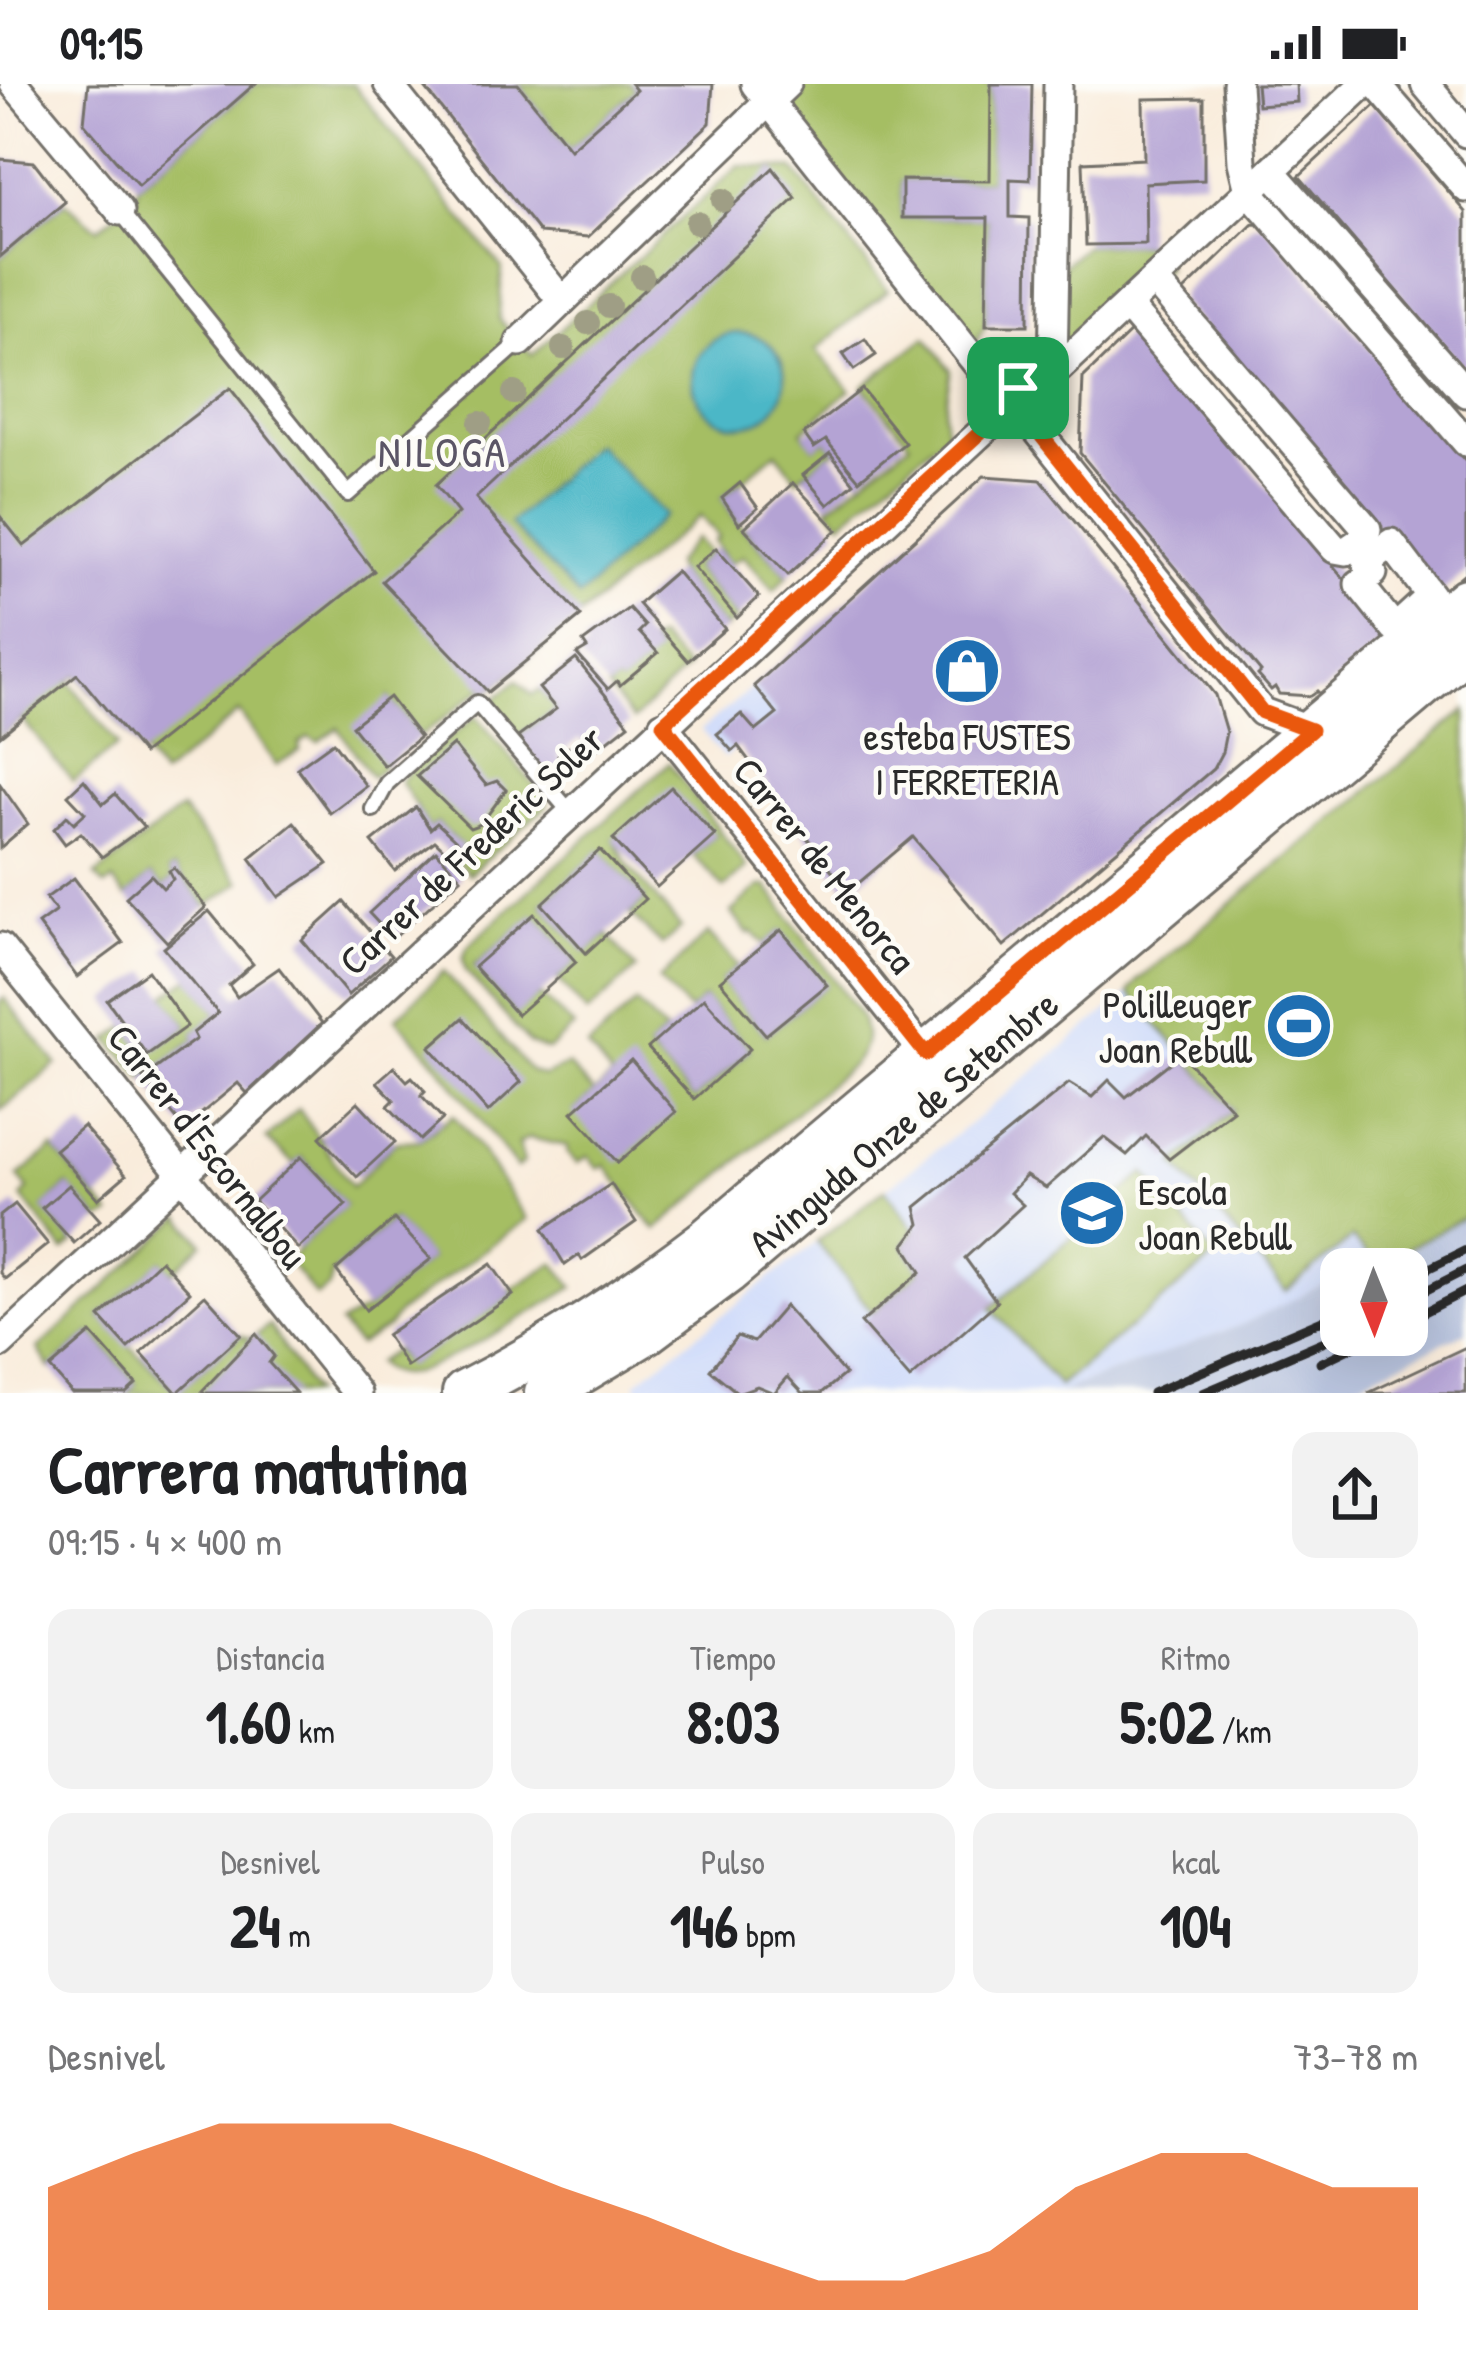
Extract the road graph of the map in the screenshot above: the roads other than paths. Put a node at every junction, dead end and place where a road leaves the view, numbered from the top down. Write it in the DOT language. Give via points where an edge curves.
graph roads {
  1 [pos="14,84"];
  2 [pos="388,84"];
  3 [pos="1058,84"];
  4 [pos="1237,84"];
  5 [pos="1364,84"];
  6 [pos="1376,84"];
  7 [pos="1425,84"];
  8 [pos="770,90"];
  9 [pos="1466,133"];
  10 [pos="1271,171"];
  11 [pos="1466,188"];
  12 [pos="1250,191"];
  13 [pos="120,211"];
  14 [pos="1154,280"];
  15 [pos="562,301"];
  16 [pos="1127,305"];
  17 [pos="520,342"];
  18 [pos="1053,370"];
  19 [pos="1466,393"];
  20 [pos="999,405"];
  21 [pos="1029,407"];
  22 [pos="1466,442"];
  23 [pos="1448,598"];
  24 [pos="1466,649"];
  25 [pos="1262,712"];
  26 [pos="663,724"];
  27 [pos="1311,730"];
  28 [pos="1261,773"];
  29 [pos="373,808"];
  30 [pos="570,812"];
  31 [pos="0,947"];
  32 [pos="926,1054"];
  33 [pos="181,1174"];
  34 [pos="0,1344"];
  35 [pos="356,1393"];
  36 [pos="464,1393"];
  37 [pos="546,1393"];
  1 -- 13 [label="street"];
  2 -- 15 [label="street"];
  3 -- 18 [label="street"];
  4 -- 12 [label="street"];
  5 -- 10 [label="street"];
  6 -- 11 [label="street"];
  7 -- 9 [label="street"];
  8 -- 15 [label="street"];
  8 -- 20 [label="street"];
  10 -- 12 [label="street"];
  10 -- 19 [label="street"];
  12 -- 14 [label="street"];
  12 -- 22 [label="street"];
  13 -- 17 [label="lane" via="348,494"];
  14 -- 16 [label="street"];
  14 -- 16 [label="street" via="1367,529 1364,538 1335,549"];
  15 -- 17 [label="street"];
  16 -- 18 [label="street"];
  18 -- 21 [label="street"];
  20 -- 21 [label="street" via="1012,425"];
  20 -- 26 [label="street, Carrer de Frederic Soler"];
  21 -- 25 [label="street"];
  23 -- 27 [label="main road, Avinguda Onze de Setembre"];
  24 -- 37 [label="main road, Avinguda Onze de Setembre" via="728,1272"];
  25 -- 27 [label="street"];
  25 -- 28 [label="street"];
  26 -- 30 [label="street, Carrer de Frederic Soler"];
  26 -- 32 [label="street, Carrer de Menorca"];
  27 -- 28 [label="main road, Avinguda Onze de Setembre"];
  28 -- 32 [label="main road, Avinguda Onze de Setembre"];
  29 -- 30 [label="lane" via="387,783 477,703"];
  30 -- 33 [label="street, Carrer de Frederic Soler"];
  31 -- 33 [label="street, Carrer d'Escornalbou"];
  32 -- 36 [label="main road, Avinguda Onze de Setembre" via="655,1280"];
  33 -- 34 [label="street, Carrer de Frederic Soler"];
  33 -- 35 [label="street, Carrer d'Escornalbou"];
}
